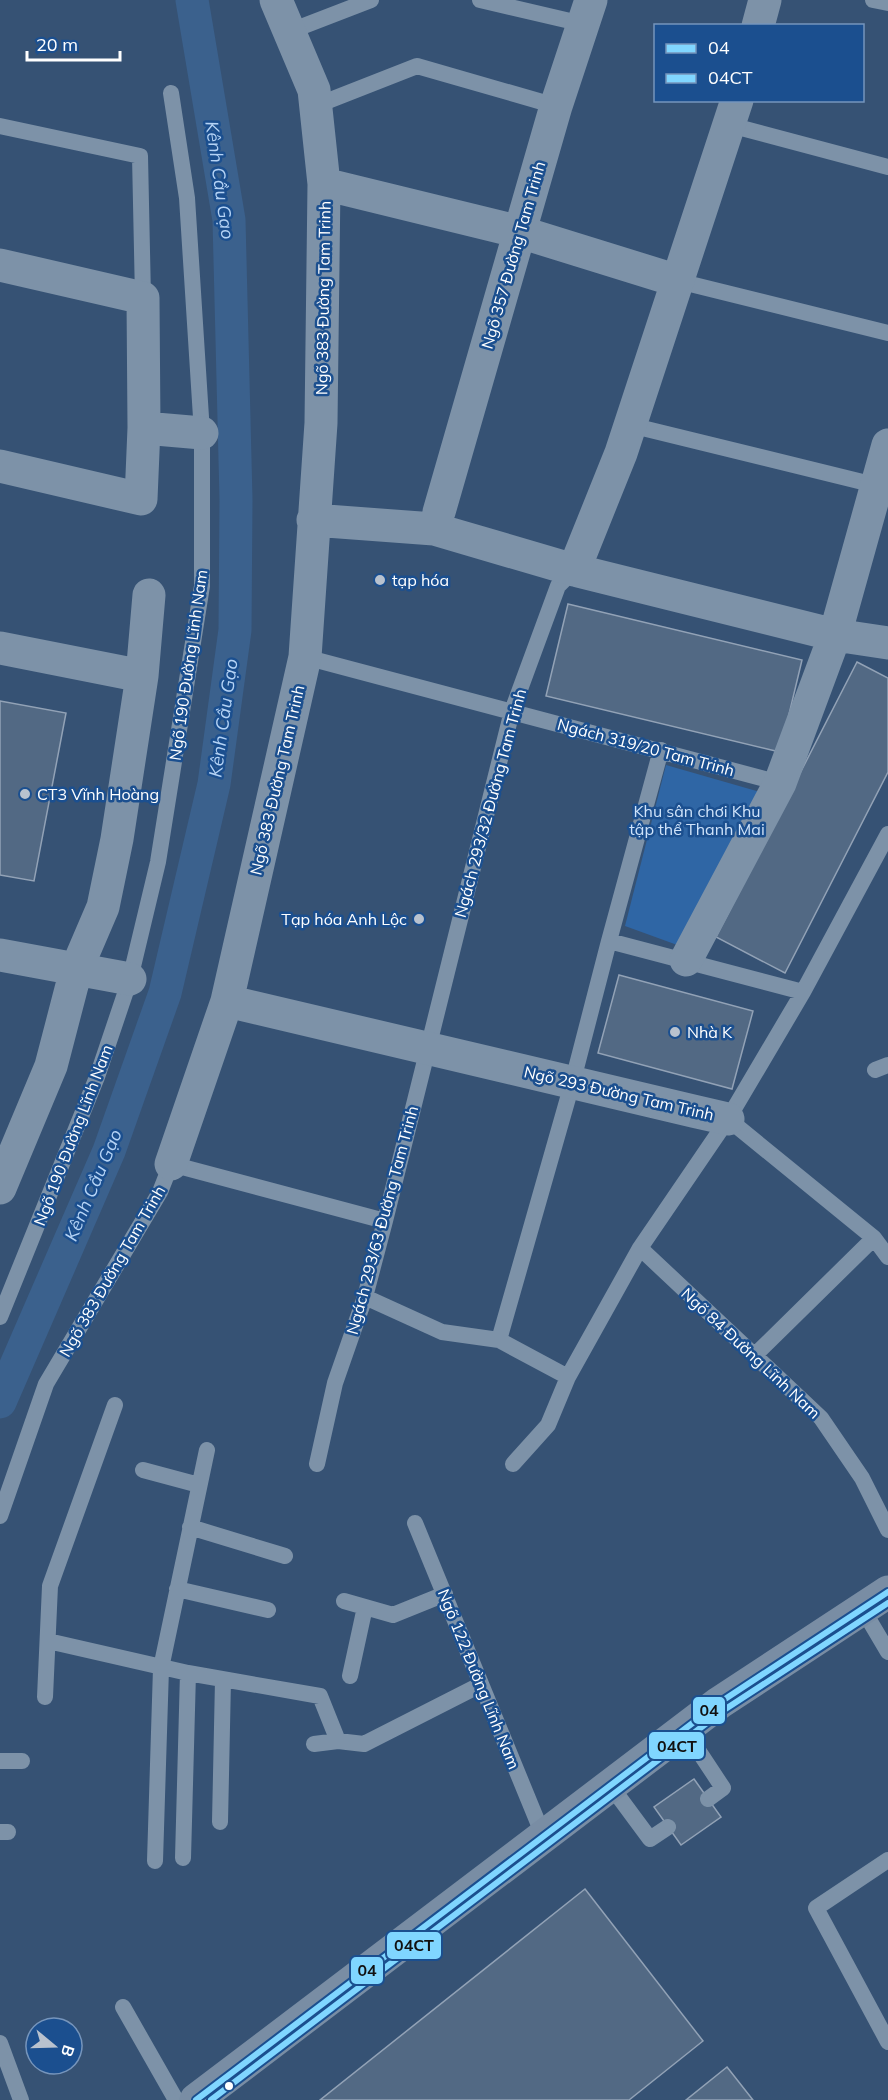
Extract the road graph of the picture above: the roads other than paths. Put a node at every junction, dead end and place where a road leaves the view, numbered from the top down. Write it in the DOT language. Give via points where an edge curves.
graph roads {
  1 [pos="276,0"];
  2 [pos="371,0"];
  3 [pos="480,0"];
  4 [pos="765,0"];
  5 [pos="873,0"];
  6 [pos="888,3"];
  7 [pos="587,12"];
  8 [pos="759,24"];
  9 [pos="288,32"];
  10 [pos="171,93"];
  11 [pos="556,105"];
  12 [pos="315,106"];
  13 [pos="733,113"];
  14 [pos="0,126"];
  15 [pos="888,167"];
  16 [pos="324,184"];
  17 [pos="520,232"];
  18 [pos="0,265"];
  19 [pos="678,281"];
  20 [pos="143,298"];
  21 [pos="888,333"];
  22 [pos="630,425"];
  23 [pos="144,428"];
  24 [pos="202,433"];
  25 [pos="888,445"];
  26 [pos="0,466"];
  27 [pos="882,487"];
  28 [pos="439,512"];
  29 [pos="313,520"];
  30 [pos="574,570"];
  31 [pos="149,595"];
  32 [pos="835,635"];
  33 [pos="888,643"];
  34 [pos="0,648"];
  35 [pos="305,657"];
  36 [pos="142,676"];
  37 [pos="512,711"];
  38 [pos="661,750"];
  39 [pos="780,783"];
  40 [pos="888,834"];
  41 [pos="609,941"];
  42 [pos="0,955"];
  43 [pos="686,960"];
  44 [pos="76,970"];
  45 [pos="130,979"];
  46 [pos="802,992"];
  47 [pos="227,1001"];
  48 [pos="427,1046"];
  49 [pos="572,1084"];
  50 [pos="728,1119"];
  51 [pos="171,1164"];
  52 [pos="0,1188"];
  53 [pos="385,1221"];
  54 [pos="874,1238"];
  55 [pos="640,1248"];
  56 [pos="888,1257"];
  57 [pos="364,1297"];
  58 [pos="0,1317"];
  59 [pos="499,1340"];
  60 [pos="756,1354"];
  61 [pos="568,1377"];
  62 [pos="115,1405"];
  63 [pos="207,1450"];
  64 [pos="317,1464"];
  65 [pos="513,1464"];
  66 [pos="143,1470"];
  67 [pos="200,1485"];
  68 [pos="0,1516"];
  69 [pos="415,1523"];
  70 [pos="190,1527"];
  71 [pos="888,1530"];
  72 [pos="285,1556"];
  73 [pos="177,1589"];
  74 [pos="445,1594"];
  75 [pos="875,1600"];
  76 [pos="344,1601"];
  77 [pos="365,1607"];
  78 [pos="268,1610"];
  79 [pos="48,1641"];
  80 [pos="888,1652"];
  81 [pos="161,1668"];
  82 [pos="188,1673"];
  83 [pos="350,1676"];
  84 [pos="223,1680"];
  85 [pos="480,1685"];
  86 [pos="45,1697"];
  87 [pos="684,1729"];
  88 [pos="338,1741"];
  89 [pos="314,1744"];
  90 [pos="0,1761"];
  91 [pos="22,1761"];
  92 [pos="610,1785"];
  93 [pos="708,1799"];
  94 [pos="220,1822"];
  95 [pos="668,1827"];
  96 [pos="543,1835"];
  97 [pos="183,1858"];
  98 [pos="888,1860"];
  99 [pos="155,1861"];
  100 [pos="123,2007"];
  101 [pos="888,2042"];
  102 [pos="0,2043"];
  103 [pos="21,2100"];
  104 [pos="176,2100"];
  105 [pos="196,2100"];
  1 -- 9 [label="street, Ngõ 383 Đường Tam Trinh"];
  2 -- 9 [label="lane"];
  3 -- 7 [label="lane"];
  4 -- 8 [label="street"];
  5 -- 6 [label="lane"];
  7 -- 11 [label="street, Ngõ 357 Đường Tam Trinh"];
  9 -- 12 [label="street, Ngõ 383 Đường Tam Trinh" via="314,90"];
  10 -- 24 [label="lane, Ngõ 190 Đường Lĩnh Nam" via="187,198"];
  11 -- 12 [label="lane" via="417,66"];
  11 -- 17 [label="street, Ngõ 357 Đường Tam Trinh"];
  12 -- 16 [label="street, Ngõ 383 Đường Tam Trinh"];
  13 -- 15 [label="lane"];
  13 -- 19 [label="street"];
  14 -- 20 [label="lane" via="140,156"];
  16 -- 17 [label="street"];
  16 -- 29 [label="street, Ngõ 383 Đường Tam Trinh" via="321,423"];
  17 -- 19 [label="street"];
  17 -- 28 [label="street, Ngõ 357 Đường Tam Trinh"];
  18 -- 20 [label="street"];
  19 -- 21 [label="lane"];
  19 -- 22 [label="street"];
  20 -- 23 [label="street"];
  22 -- 27 [label="lane"];
  22 -- 30 [label="street"];
  23 -- 24 [label="street"];
  23 -- 26 [label="street" via="141,499"];
  24 -- 45 [label="lane, Ngõ 190 Đường Lĩnh Nam" via="202,586 158,862"];
  25 -- 27 [label="street"];
  27 -- 32 [label="street"];
  29 -- 30 [label="street" via="434,529"];
  29 -- 35 [label="street, Ngõ 383 Đường Tam Trinh"];
  30 -- 32 [label="street"];
  30 -- 37 [label="lane, Ngách 293/32 Đường Tam Trinh" via="558,586"];
  31 -- 36 [label="street"];
  32 -- 33 [label="street"];
  32 -- 39 [label="street"];
  34 -- 36 [label="street"];
  35 -- 37 [label="lane, Ngách 319/20 Tam Trinh"];
  35 -- 47 [label="street, Ngõ 383 Đường Tam Trinh"];
  36 -- 44 [label="street" via="103,907"];
  37 -- 38 [label="lane, Ngách 319/20 Tam Trinh"];
  37 -- 48 [label="lane, Ngách 293/32 Đường Tam Trinh"];
  38 -- 39 [label="lane, Ngách 319/20 Tam Trinh"];
  38 -- 41 [label="lane"];
  39 -- 43 [label="street"];
  40 -- 46 [label="lane, Ngõ 293 Đường Tam Trinh"];
  41 -- 43 [label="lane"];
  41 -- 49 [label="lane"];
  42 -- 44 [label="street"];
  43 -- 46 [label="lane"];
  44 -- 45 [label="street"];
  44 -- 52 [label="street" via="51,1066"];
  45 -- 58 [label="lane, Ngõ 190 Đường Lĩnh Nam" via="97,1077"];
  46 -- 50 [label="lane, Ngõ 293 Đường Tam Trinh"];
  47 -- 48 [label="street, Ngõ 293 Đường Tam Trinh"];
  47 -- 51 [label="street, Ngõ 383 Đường Tam Trinh"];
  48 -- 49 [label="street, Ngõ 293 Đường Tam Trinh"];
  48 -- 53 [label="lane, Ngách 293/63 Đường Tam Trinh"];
  49 -- 50 [label="street, Ngõ 293 Đường Tam Trinh"];
  49 -- 59 [label="lane"];
  50 -- 54 [label="lane"];
  50 -- 55 [label="lane"];
  51 -- 53 [label="lane"];
  51 -- 68 [label="lane, Ngõ 383 Đường Tam Trinh" via="160,1192 46,1384"];
  53 -- 57 [label="lane, Ngách 293/63 Đường Tam Trinh"];
  54 -- 56 [label="lane"];
  54 -- 60 [label="lane"];
  55 -- 60 [label="lane, Ngõ 84 Đường Lĩnh Nam"];
  55 -- 61 [label="lane"];
  57 -- 59 [label="lane" via="442,1332"];
  57 -- 64 [label="lane, Ngách 293/63 Đường Tam Trinh" via="335,1383"];
  59 -- 61 [label="lane"];
  60 -- 71 [label="lane, Ngõ 84 Đường Lĩnh Nam" via="821,1418 862,1478"];
  61 -- 65 [label="lane" via="548,1425"];
  62 -- 79 [label="lane" via="50,1586"];
  63 -- 67 [label="lane"];
  66 -- 67 [label="lane"];
  67 -- 70 [label="lane"];
  69 -- 74 [label="lane, Ngõ 122 Đường Lĩnh Nam"];
  70 -- 72 [label="lane"];
  70 -- 73 [label="lane"];
  73 -- 78 [label="lane"];
  73 -- 81 [label="lane"];
  74 -- 77 [label="lane" via="393,1615"];
  74 -- 85 [label="lane, Ngõ 122 Đường Lĩnh Nam"];
  75 -- 80 [label="lane"];
  75 -- 87 [label="main road"];
  76 -- 77 [label="lane"];
  77 -- 83 [label="lane"];
  79 -- 81 [label="lane"];
  79 -- 86 [label="lane"];
  81 -- 82 [label="lane"];
  81 -- 99 [label="lane"];
  82 -- 84 [label="lane"];
  82 -- 97 [label="lane"];
  84 -- 88 [label="lane" via="320,1696"];
  84 -- 94 [label="lane"];
  85 -- 88 [label="lane" via="364,1744"];
  85 -- 96 [label="lane, Ngõ 122 Đường Lĩnh Nam"];
  87 -- 92 [label="main road"];
  87 -- 93 [label="lane" via="723,1788"];
  88 -- 89 [label="lane"];
  90 -- 91 [label="lane"];
  92 -- 95 [label="lane" via="650,1839"];
  92 -- 96 [label="main road"];
  96 -- 105 [label="main road"];
  98 -- 101 [label="lane" via="816,1908"];
  100 -- 104 [label="lane"];
  102 -- 103 [label="lane"];
}
